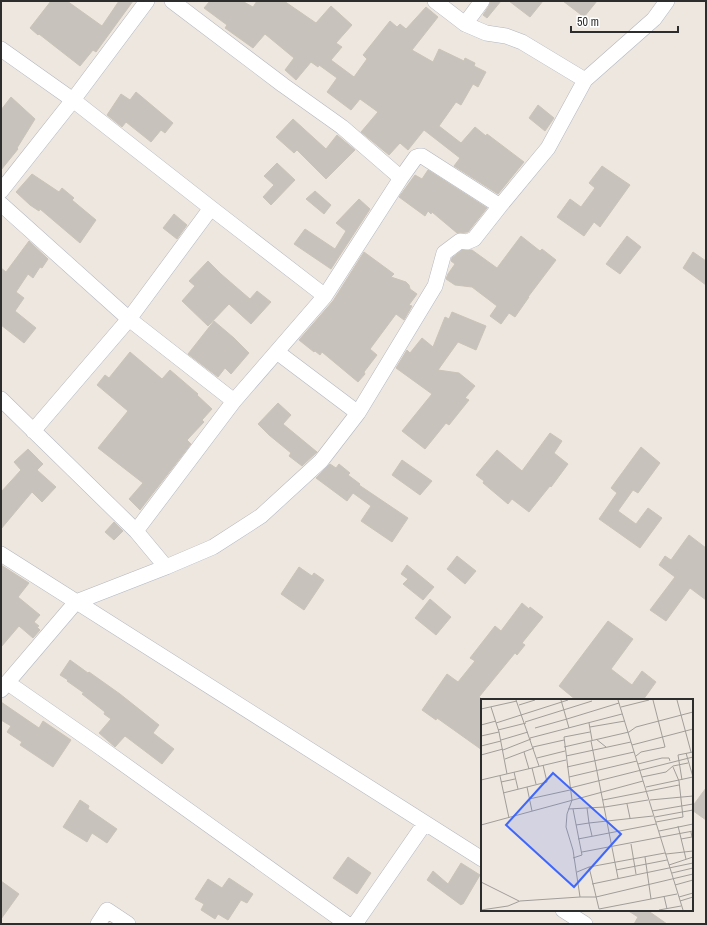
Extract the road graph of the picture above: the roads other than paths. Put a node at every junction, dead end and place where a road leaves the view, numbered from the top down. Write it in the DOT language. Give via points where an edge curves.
graph roads {
  1 [pos="147,1"];
  2 [pos="172,1"];
  3 [pos="435,1"];
  4 [pos="482,1"];
  5 [pos="667,1"];
  6 [pos="465,24"];
  7 [pos="1,49"];
  8 [pos="585,80"];
  9 [pos="73,100"];
  10 [pos="401,178"];
  11 [pos="1,191"];
  12 [pos="1,204"];
  13 [pos="500,206"];
  14 [pos="210,208"];
  15 [pos="325,296"];
  16 [pos="129,319"];
  17 [pos="277,352"];
  18 [pos="1,399"];
  19 [pos="234,401"];
  20 [pos="358,414"];
  21 [pos="33,431"];
  22 [pos="136,531"];
  23 [pos="1,554"];
  24 [pos="166,567"];
  25 [pos="76,602"];
  26 [pos="4,686"];
  27 [pos="425,823"];
  28 [pos="481,858"];
  29 [pos="565,911"];
  30 [pos="98,924"];
  31 [pos="128,924"];
  32 [pos="347,924"];
  33 [pos="355,924"];
  34 [pos="585,924"];
  1 -- 9 [label="street"];
  2 -- 10 [label="street" via="342,127"];
  3 -- 6 [label="street"];
  4 -- 6 [label="street"];
  5 -- 8 [label="street" via="654,19"];
  6 -- 8 [label="street" via="486,34 506,36 522,42"];
  7 -- 9 [label="street"];
  8 -- 13 [label="street" via="548,148"];
  9 -- 11 [label="street"];
  9 -- 14 [label="street"];
  10 -- 13 [label="street" via="416,157 422,156"];
  10 -- 15 [label="street"];
  12 -- 16 [label="street"];
  13 -- 20 [label="street" via="474,239 460,241 444,253 435,286"];
  14 -- 15 [label="street"];
  14 -- 16 [label="street"];
  15 -- 17 [label="street"];
  16 -- 19 [label="street"];
  16 -- 21 [label="street"];
  17 -- 19 [label="street"];
  17 -- 20 [label="street"];
  18 -- 21 [label="street"];
  19 -- 22 [label="street"];
  20 -- 24 [label="street" via="321,461 261,516 213,547"];
  21 -- 22 [label="street"];
  22 -- 24 [label="street"];
  23 -- 25 [label="street"];
  24 -- 25 [label="street"];
  25 -- 26 [label="street"];
  25 -- 27 [label="street"];
  26 -- 32 [label="street" via="97,745"];
  27 -- 28 [label="street"];
  27 -- 33 [label="street"];
  29 -- 34 [label="street"];
  30 -- 31 [label="street" via="108,910"];
}
